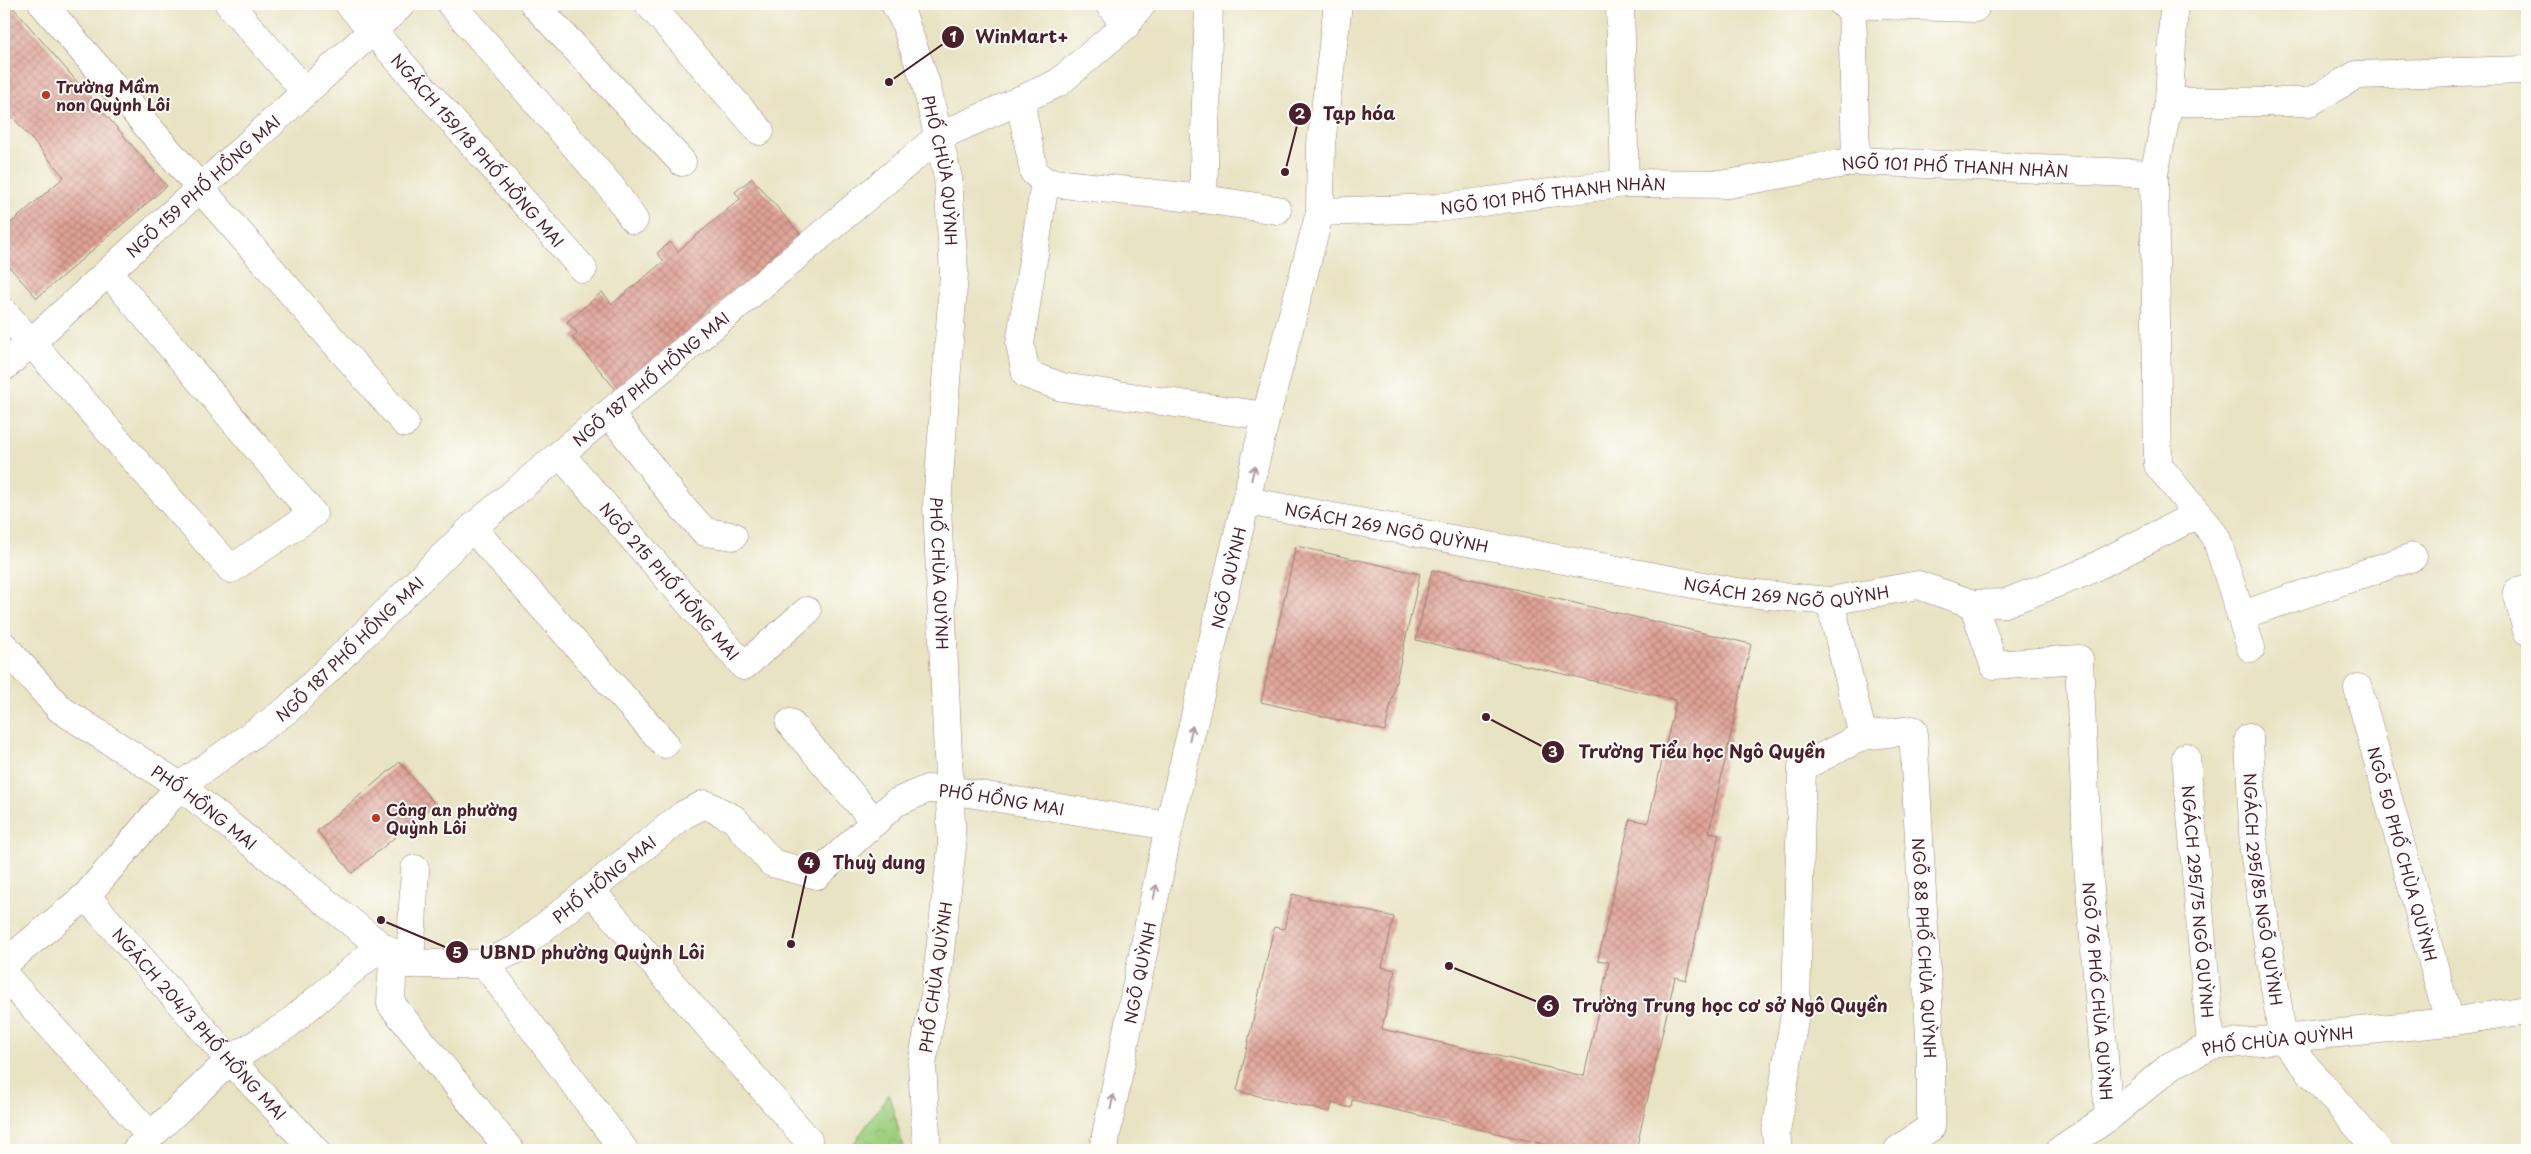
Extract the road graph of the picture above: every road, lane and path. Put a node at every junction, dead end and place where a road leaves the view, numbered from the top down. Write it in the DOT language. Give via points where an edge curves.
graph roads {
  1 [pos="44,4"];
  2 [pos="229,4"];
  3 [pos="349,4"];
  4 [pos="402,4"];
  5 [pos="451,4"];
  6 [pos="534,4"];
  7 [pos="649,4"];
  8 [pos="895,4"];
  9 [pos="1109,4"];
  10 [pos="1209,4"];
  11 [pos="1338,4"];
  12 [pos="1620,4"];
  13 [pos="1847,4"];
  14 [pos="2174,4"];
  15 [pos="1975,8"];
  16 [pos="1134,14"];
  17 [pos="372,31"];
  18 [pos="2527,70"];
  19 [pos="306,92"];
  20 [pos="1020,100"];
  21 [pos="2169,102"];
  22 [pos="760,131"];
  23 [pos="938,137"];
  24 [pos="1856,161"];
  25 [pos="682,162"];
  26 [pos="2154,174"];
  27 [pos="1044,182"];
  28 [pos="1625,183"];
  29 [pos="200,188"];
  30 [pos="1203,199"];
  31 [pos="1277,210"];
  32 [pos="1320,212"];
  33 [pos="634,220"];
  34 [pos="583,269"];
  35 [pos="108,272"];
  36 [pos="4,312"];
  37 [pos="31,343"];
  38 [pos="4,367"];
  39 [pos="609,413"];
  40 [pos="1266,416"];
  41 [pos="405,423"];
  42 [pos="560,454"];
  43 [pos="1247,501"];
  44 [pos="2198,514"];
  45 [pos="472,528"];
  46 [pos="733,536"];
  47 [pos="2413,557"];
  48 [pos="2527,590"];
  49 [pos="1830,601"];
  50 [pos="1973,604"];
  51 [pos="807,611"];
  52 [pos="2242,615"];
  53 [pos="2527,631"];
  54 [pos="4,646"];
  55 [pos="2251,648"];
  56 [pos="2358,688"];
  57 [pos="790,723"];
  58 [pos="1863,736"];
  59 [pos="2249,738"];
  60 [pos="665,744"];
  61 [pos="2186,757"];
  62 [pos="180,786"];
  63 [pos="950,790"];
  64 [pos="875,822"];
  65 [pos="1169,826"];
  66 [pos="415,868"];
  67 [pos="590,890"];
  68 [pos="86,896"];
  69 [pos="394,955"];
  70 [pos="4,964"];
  71 [pos="485,964"];
  72 [pos="4,974"];
  73 [pos="2527,1010"];
  74 [pos="2450,1022"];
  75 [pos="2283,1040"];
  76 [pos="2211,1046"];
  77 [pos="230,1060"];
  78 [pos="2109,1117"];
  79 [pos="808,1140"];
  80 [pos="143,1143"];
  81 [pos="315,1150"];
  82 [pos="510,1150"];
  83 [pos="624,1150"];
  84 [pos="928,1150"];
  85 [pos="1103,1150"];
  86 [pos="1778,1150"];
  87 [pos="1898,1150"];
  88 [pos="2060,1150"];
  89 [pos="2378,1150"];
  1 -- 29 [label="street"];
  2 -- 19 [label="street"];
  3 -- 17 [label="street, NGÁCH 159/18 PHỐ HỒNG MAI"];
  4 -- 17 [label="street, NGÕ 159 PHỐ HỒNG MAI"];
  5 -- 33 [label="street" via="611,187"];
  6 -- 25 [label="street"];
  7 -- 22 [label="street"];
  8 -- 23 [label="street, PHỐ CHÙA QUỲNH" via="904,20 926,84"];
  9 -- 16 [label="street"];
  10 -- 30 [label="street"];
  11 -- 32 [label="street, NGÕ QUỲNH" via="1321,144"];
  12 -- 28 [label="street"];
  13 -- 15 [label="street"];
  13 -- 24 [label="street"];
  14 -- 21 [label="street"];
  16 -- 20 [label="street, NGÕ 187 PHỐ HỒNG MAI" via="1058,83"];
  17 -- 19 [label="street, NGÕ 159 PHỐ HỒNG MAI"];
  17 -- 34 [label="street, NGÁCH 159/18 PHỐ HỒNG MAI"];
  18 -- 21 [label="street" via="2356,75 2310,102"];
  19 -- 29 [label="street, NGÕ 159 PHỐ HỒNG MAI"];
  20 -- 23 [label="street, NGÕ 187 PHỐ HỒNG MAI"];
  20 -- 27 [label="street" via="1034,172"];
  21 -- 26 [label="street"];
  23 -- 39 [label="street, NGÕ 187 PHỐ HỒNG MAI"];
  23 -- 63 [label="street, PHỐ CHÙA QUỲNH" via="948,178 954,273 937,505"];
  24 -- 26 [label="street, NGÕ 101 PHỐ THANH NHÀN"];
  24 -- 28 [label="street, NGÕ 101 PHỐ THANH NHÀN" via="1728,184"];
  26 -- 44 [label="street" via="2158,465"];
  27 -- 30 [label="street"];
  27 -- 40 [label="street" via="1020,344 1026,374 1062,387"];
  28 -- 32 [label="street, NGÕ 101 PHỐ THANH NHÀN" via="1437,208"];
  29 -- 35 [label="street, NGÕ 159 PHỐ HỒNG MAI"];
  29 -- 41 [label="street"];
  30 -- 31 [label="street"];
  32 -- 40 [label="street, NGÕ QUỲNH"];
  35 -- 37 [label="street, NGÕ 159 PHỐ HỒNG MAI"];
  35 -- 37 [label="street" via="314,514 232,568"];
  36 -- 37 [label="street"];
  37 -- 38 [label="street, NGÕ 159 PHỐ HỒNG MAI"];
  39 -- 42 [label="street, NGÕ 187 PHỐ HỒNG MAI"];
  39 -- 46 [label="street" via="705,532"];
  43 -- 40 [label="street, NGÕ QUỲNH, one-way"];
  42 -- 45 [label="street, NGÕ 187 PHỐ HỒNG MAI"];
  42 -- 51 [label="street, NGÕ 215 PHỐ HỒNG MAI" via="744,666"];
  43 -- 49 [label="street, NGÁCH 269 NGÕ QUỲNH" via="1736,592"];
  65 -- 43 [label="street, NGÕ QUỲNH, one-way"];
  44 -- 50 [label="street, NGÁCH 269 NGÕ QUỲNH" via="2083,572 2005,603"];
  44 -- 52 [label="street" via="2216,537"];
  45 -- 60 [label="street"];
  45 -- 62 [label="street, NGÕ 187 PHỐ HỒNG MAI" via="287,710"];
  47 -- 52 [label="street"];
  48 -- 53 [label="street" via="2517,592"];
  49 -- 50 [label="street, NGÁCH 269 NGÕ QUỲNH" via="1918,586"];
  49 -- 58 [label="street"];
  50 -- 78 [label="street, NGÕ 76 PHỐ CHÙA QUỲNH" via="1994,665 2079,659 2088,865"];
  52 -- 55 [label="street"];
  54 -- 62 [label="street, PHỐ HỒNG MAI" via="60,709"];
  56 -- 74 [label="street, NGÕ 50 PHỐ CHÙA QUỲNH"];
  57 -- 64 [label="street"];
  58 -- 86 [label="street" via="1802,767 1796,1007 1776,1133"];
  58 -- 87 [label="street, NGÕ 88 PHỐ CHÙA QUỲNH" via="1914,730 1931,1055 1931,1127"];
  59 -- 75 [label="street, NGÁCH 295/85 NGÕ QUỲNH" via="2254,851"];
  61 -- 76 [label="street, NGÁCH 295/75 NGÕ QUỲNH"];
  62 -- 68 [label="street, NGÕ 187 PHỐ HỒNG MAI"];
  62 -- 69 [label="street, PHỐ HỒNG MAI"];
  63 -- 64 [label="street, PHỐ HỒNG MAI" via="927,789 895,803"];
  63 -- 65 [label="street, PHỐ HỒNG MAI"];
  63 -- 84 [label="street, PHỐ CHÙA QUỲNH" via="952,847 935,994 922,1064"];
  64 -- 67 [label="street, PHỐ HỒNG MAI" via="817,875 772,863 734,819 706,804 683,815"];
  85 -- 65 [label="street, NGÕ QUỲNH, one-way"];
  66 -- 69 [label="street"];
  67 -- 71 [label="street, PHỐ HỒNG MAI" via="517,949"];
  67 -- 79 [label="street"];
  68 -- 70 [label="street, NGÕ 187 PHỐ HỒNG MAI"];
  68 -- 77 [label="street, NGÁCH 204/3 PHỐ HỒNG MAI"];
  69 -- 71 [label="street, PHỐ HỒNG MAI"];
  69 -- 77 [label="street"];
  69 -- 82 [label="street" via="391,1004"];
  71 -- 83 [label="street"];
  72 -- 80 [label="street"];
  73 -- 74 [label="street, PHỐ CHÙA QUỲNH"];
  74 -- 75 [label="street, PHỐ CHÙA QUỲNH"];
  75 -- 76 [label="street, PHỐ CHÙA QUỲNH"];
  75 -- 89 [label="street"];
  76 -- 78 [label="street, PHỐ CHÙA QUỲNH" via="2172,1065"];
  77 -- 80 [label="street"];
  77 -- 81 [label="street, NGÁCH 204/3 PHỐ HỒNG MAI"];
  78 -- 88 [label="street, PHỐ CHÙA QUỲNH"];
}
